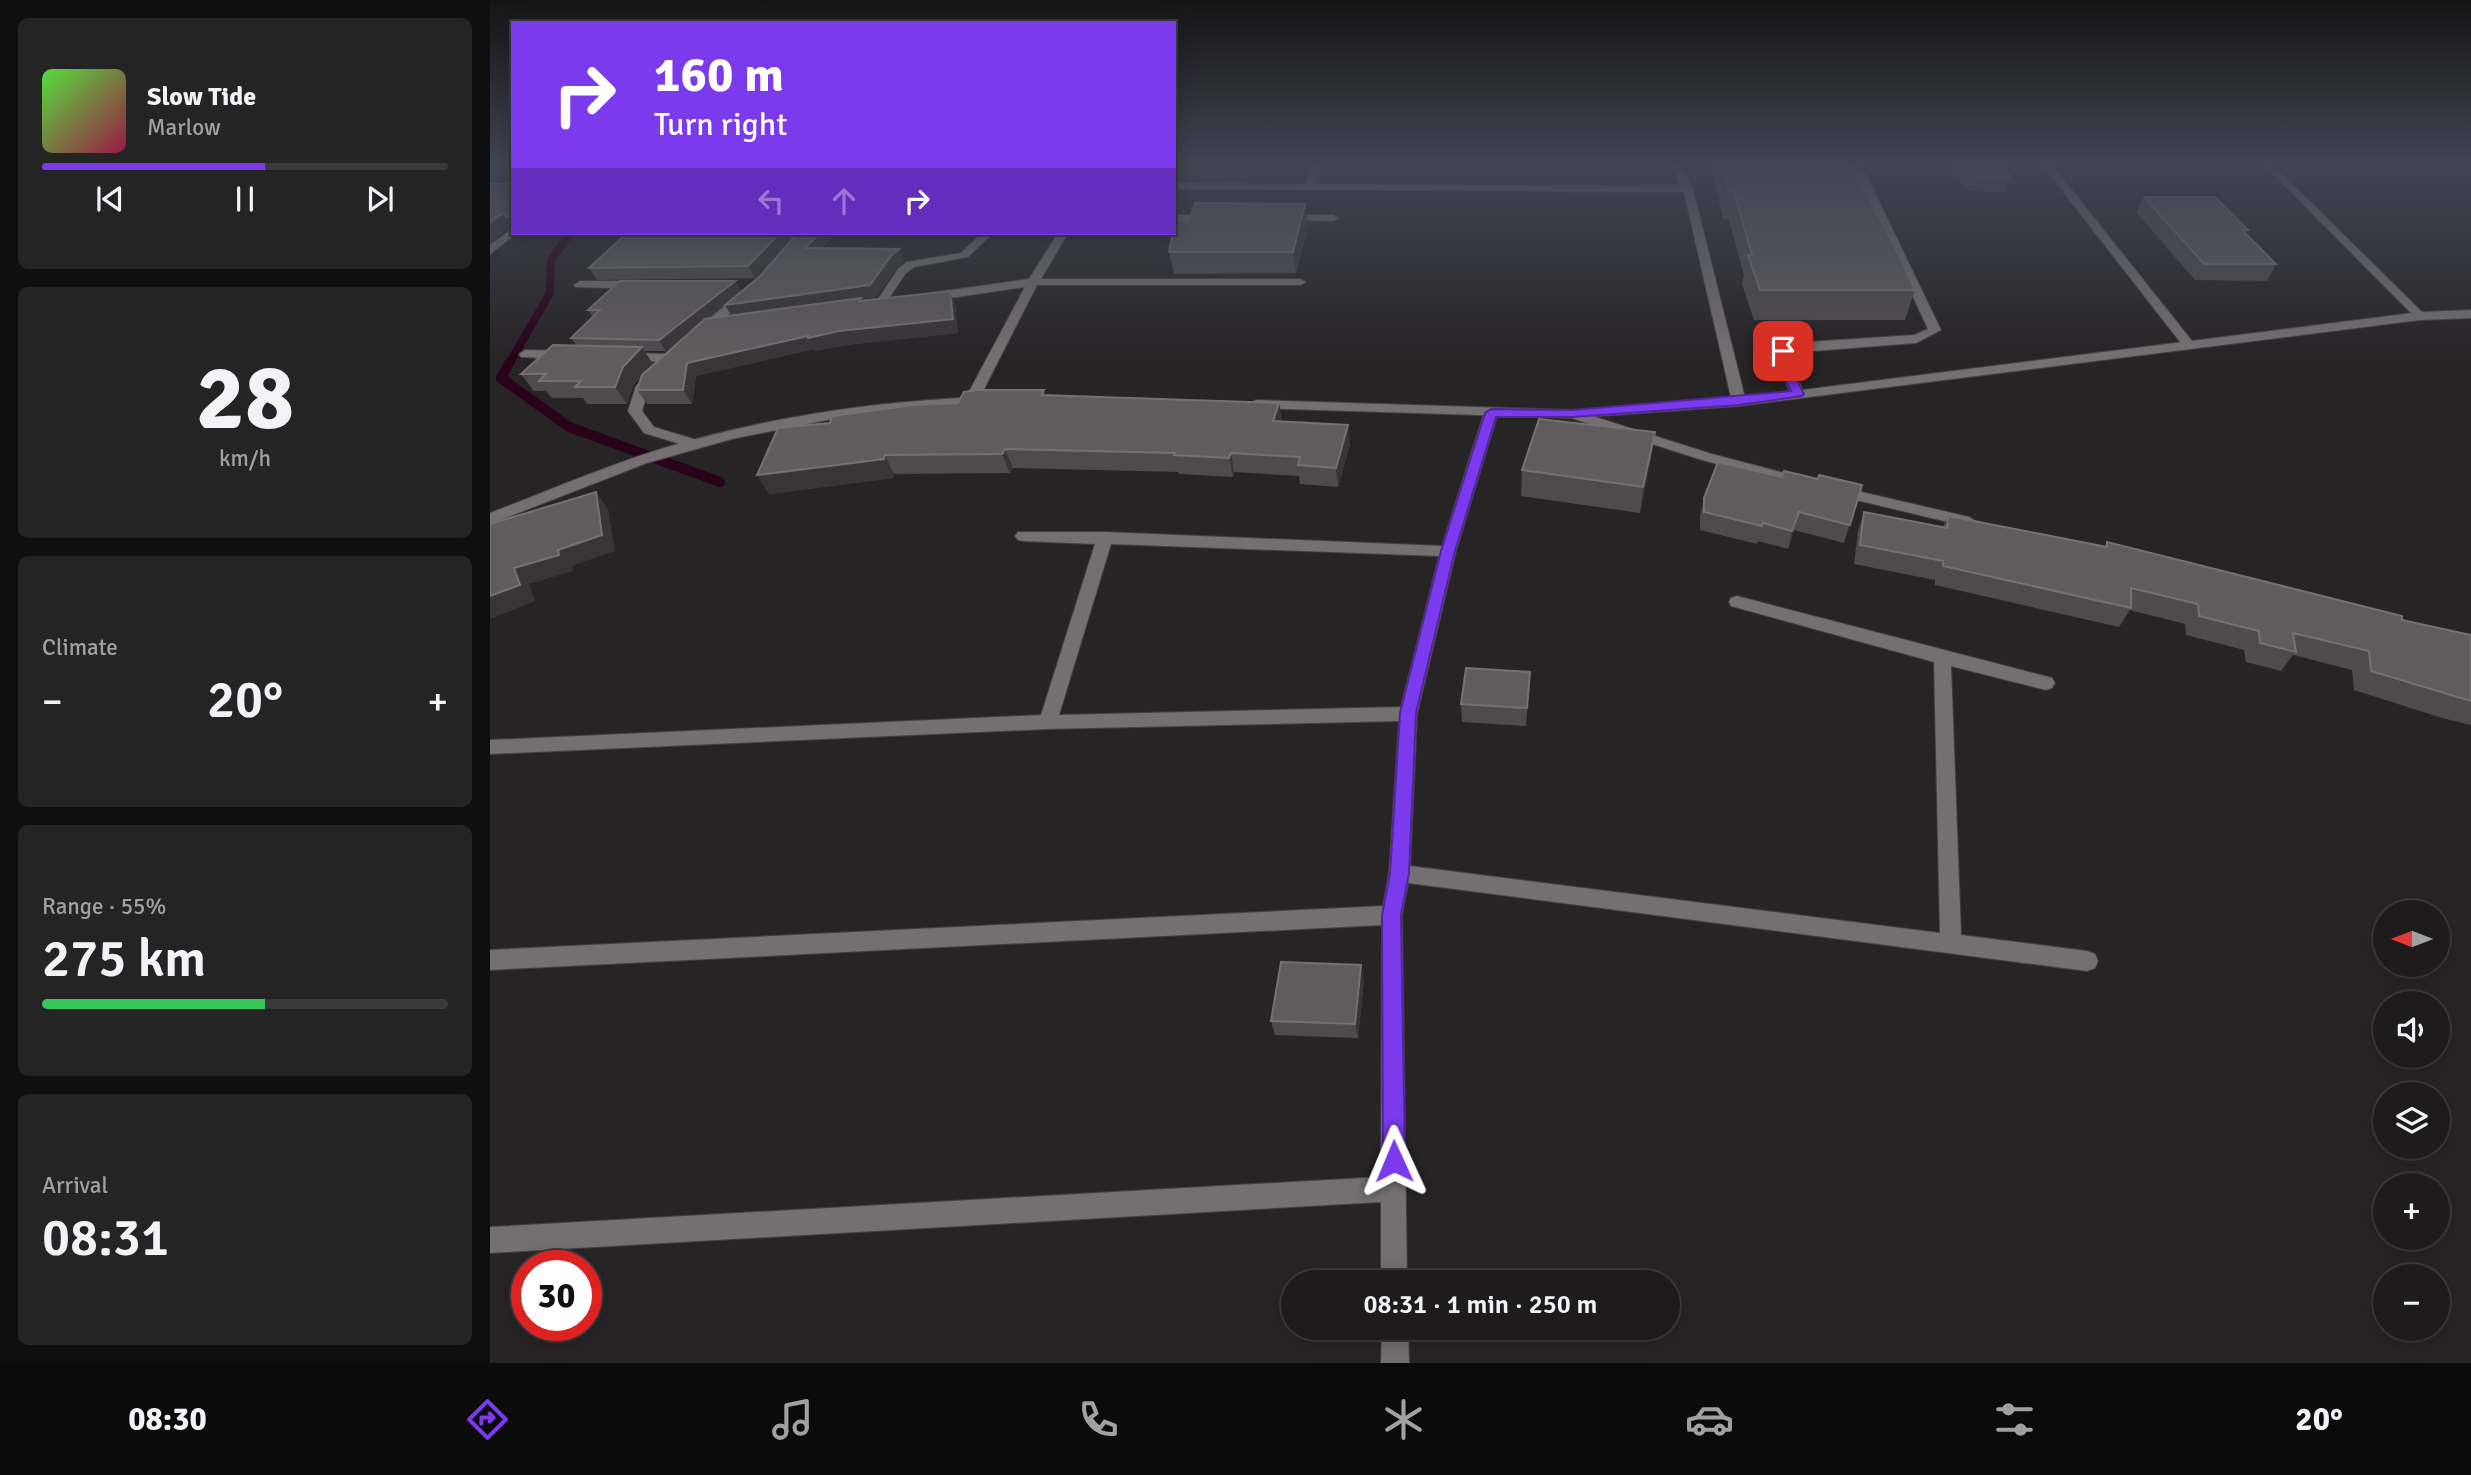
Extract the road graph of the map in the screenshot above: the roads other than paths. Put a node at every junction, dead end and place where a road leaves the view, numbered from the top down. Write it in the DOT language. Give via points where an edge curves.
graph roads {
  1 [pos="1698,230"];
  2 [pos="1887,230"];
  3 [pos="2098,230"];
  4 [pos="2333,230"];
  5 [pos="511,233"];
  6 [pos="986,235"];
  7 [pos="1062,235"];
  8 [pos="490,251"];
  9 [pos="1033,282"];
  10 [pos="1300,282"];
  11 [pos="580,285"];
  12 [pos="649,285"];
  13 [pos="731,285"];
  14 [pos="918,299"];
  15 [pos="879,305"];
  16 [pos="2471,314"];
  17 [pos="2420,316"];
  18 [pos="732,324"];
  19 [pos="705,327"];
  20 [pos="2188,344"];
  21 [pos="679,350"];
  22 [pos="525,354"];
  23 [pos="578,355"];
  24 [pos="604,356"];
  25 [pos="1798,394"];
  26 [pos="971,401"];
  27 [pos="998,401"];
  28 [pos="1739,401"];
  29 [pos="1245,403"];
  30 [pos="1491,413"];
  31 [pos="1573,414"];
  32 [pos="695,444"];
  33 [pos="490,519"];
  34 [pos="1991,527"];
  35 [pos="1023,536"];
  36 [pos="1105,537"];
  37 [pos="1448,551"];
  38 [pos="1737,602"];
  39 [pos="1942,658"];
  40 [pos="2046,683"];
  41 [pos="1408,713"];
  42 [pos="1048,722"];
  43 [pos="490,747"];
  44 [pos="1399,873"];
  45 [pos="1392,915"];
  46 [pos="1951,944"];
  47 [pos="490,960"];
  48 [pos="2087,961"];
  49 [pos="1394,1189"];
  50 [pos="490,1240"];
  51 [pos="1394,1270"];
  52 [pos="1395,1340"];
  53 [pos="1395,1363"];
  1 -- 28 [label="street"];
  2 -- 25 [label="street" via="1935,330 1916,339 1791,347 1781,358"];
  3 -- 20 [label="street"];
  4 -- 17 [label="lane"];
  5 -- 8 [label="street"];
  6 -- 15 [label="lane" via="964,255 911,264"];
  7 -- 9 [label="street"];
  9 -- 10 [label="street"];
  9 -- 14 [label="street"];
  9 -- 26 [label="street"];
  11 -- 12 [label="street"];
  13 -- 19 [label="street" via="759,285"];
  16 -- 17 [label="street"];
  17 -- 20 [label="street"];
  18 -- 19 [label="street"];
  19 -- 21 [label="street"];
  20 -- 25 [label="street"];
  21 -- 24 [label="street"];
  21 -- 32 [label="street" via="643,386 635,411 649,430"];
  22 -- 23 [label="street"];
  25 -- 28 [label="street"];
  26 -- 27 [label="street"];
  26 -- 32 [label="street" via="849,411"];
  28 -- 31 [label="street"];
  29 -- 30 [label="street"];
  30 -- 31 [label="street"];
  30 -- 37 [label="street"];
  31 -- 34 [label="street" via="1805,484"];
  32 -- 33 [label="street" via="611,471"];
  35 -- 36 [label="street"];
  36 -- 37 [label="street"];
  36 -- 42 [label="street"];
  37 -- 41 [label="street"];
  38 -- 39 [label="street"];
  39 -- 40 [label="street"];
  39 -- 46 [label="street"];
  41 -- 42 [label="street"];
  41 -- 44 [label="street"];
  42 -- 43 [label="street"];
  44 -- 45 [label="street"];
  44 -- 46 [label="street"];
  45 -- 47 [label="street"];
  45 -- 49 [label="street"];
  46 -- 48 [label="street"];
  49 -- 50 [label="street"];
  49 -- 51 [label="street"];
  52 -- 53 [label="street"];
}
